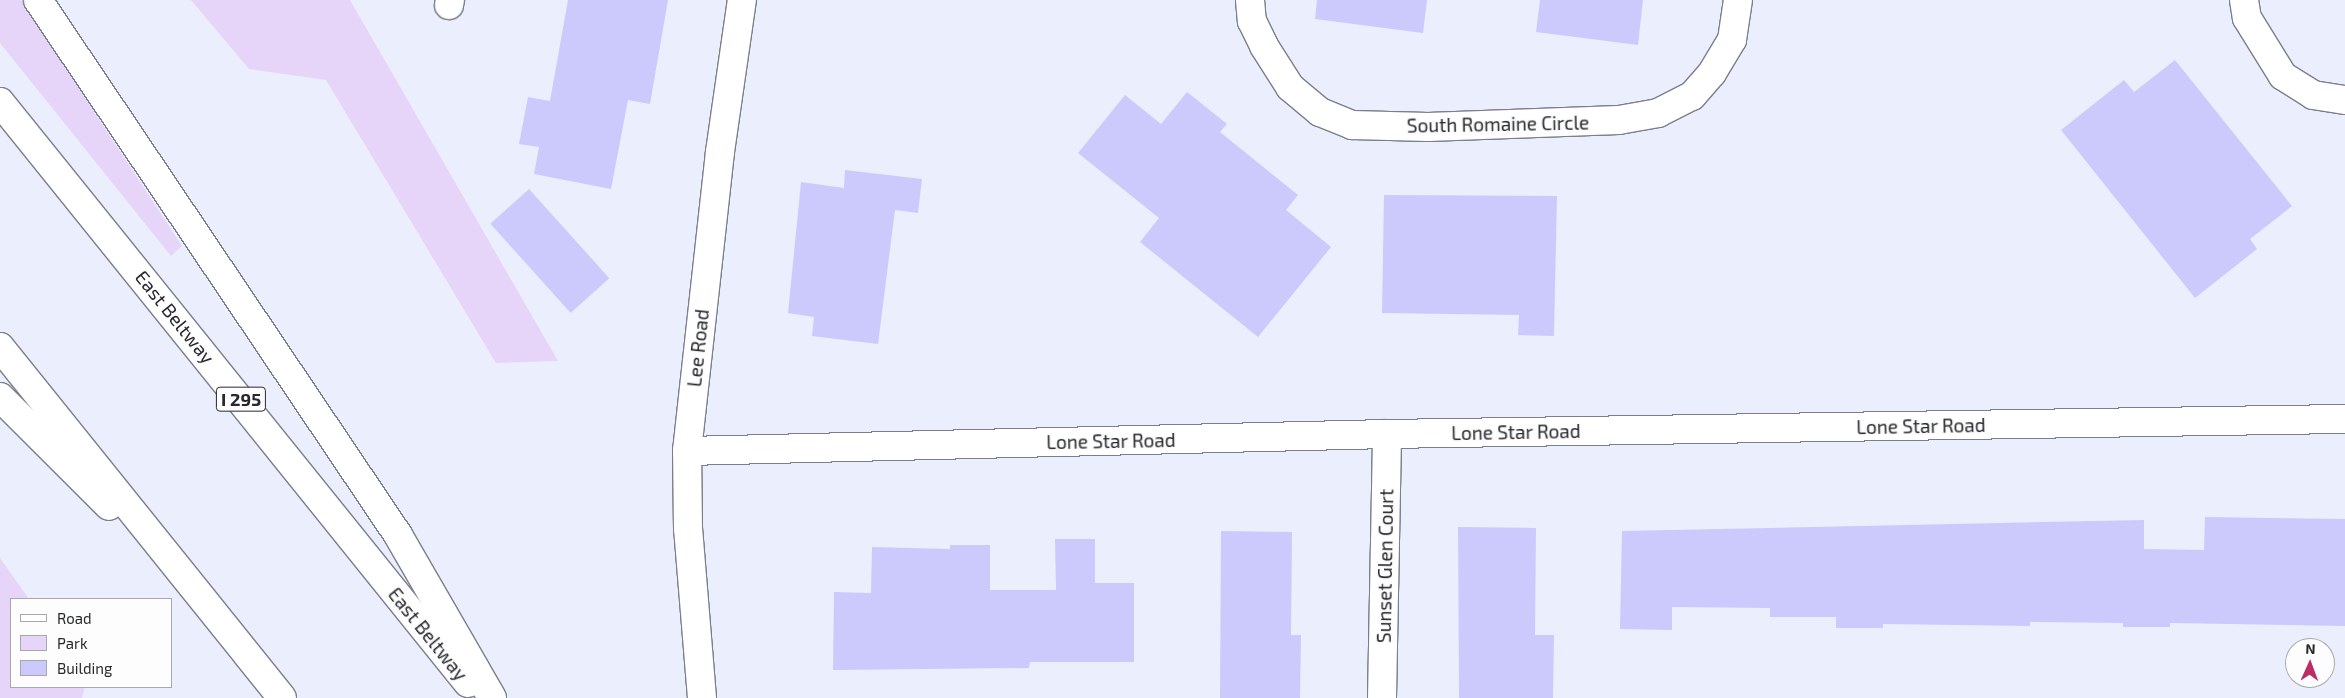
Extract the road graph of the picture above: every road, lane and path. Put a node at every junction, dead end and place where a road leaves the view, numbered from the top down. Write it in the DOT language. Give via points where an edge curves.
graph roads {
  1 [pos="38,0"];
  2 [pos="742,0"];
  3 [pos="1250,0"];
  4 [pos="1738,0"];
  5 [pos="2246,9"];
  6 [pos="2345,100"];
  7 [pos="0,102"];
  8 [pos="0,347"];
  9 [pos="0,397"];
  10 [pos="2345,419"];
  11 [pos="1387,434"];
  12 [pos="687,451"];
  13 [pos="207,603"];
  14 [pos="282,698"];
  15 [pos="480,698"];
  16 [pos="492,698"];
  17 [pos="702,698"];
  18 [pos="1382,698"];
  1 -- 16 [label="main road" via="398,535"];
  2 -- 12 [label="main road, Lee Road" via="720,152"];
  3 -- 4 [label="main road, South Romaine Circle" via="1252,20 1264,46 1290,86 1320,112 1352,125 1428,127 1620,120 1658,113 1692,96 1712,73 1732,40"];
  5 -- 6 [label="main road" via="2283,76 2314,95"];
  7 -- 15 [label="main road, East Beltway / I 295"];
  8 -- 13 [label="main road"];
  9 -- 13 [label="main road"];
  10 -- 11 [label="main road, Lone Star Road"];
  11 -- 12 [label="main road, Lone Star Road"];
  11 -- 18 [label="main road, Sunset Glen Court"];
  12 -- 17 [label="main road, Lee Road" via="688,530"];
  13 -- 14 [label="main road"];
}
